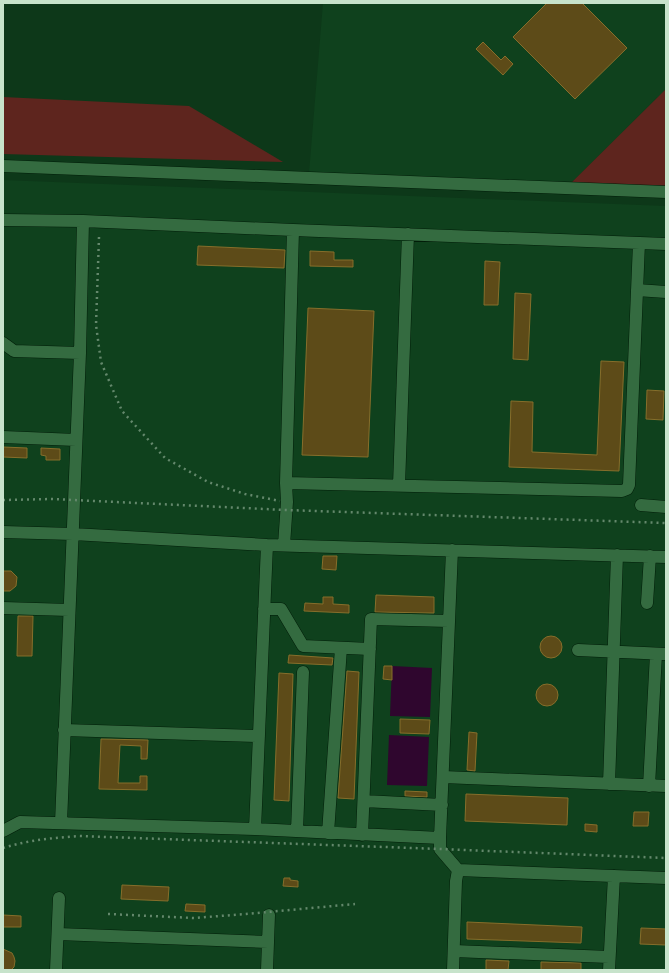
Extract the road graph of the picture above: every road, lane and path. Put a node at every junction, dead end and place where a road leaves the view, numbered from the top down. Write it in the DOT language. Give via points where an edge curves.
graph roads {
  1 [pos="3,166"];
  2 [pos="666,192"];
  3 [pos="3,220"];
  4 [pos="83,221"];
  5 [pos="293,230"];
  6 [pos="408,234"];
  7 [pos="639,242"];
  8 [pos="666,244"];
  9 [pos="637,290"];
  10 [pos="666,292"];
  11 [pos="3,343"];
  12 [pos="80,353"];
  13 [pos="3,438"];
  14 [pos="76,440"];
  15 [pos="286,483"];
  16 [pos="399,485"];
  17 [pos="641,505"];
  18 [pos="666,507"];
  19 [pos="3,532"];
  20 [pos="73,534"];
  21 [pos="266,545"];
  22 [pos="284,545"];
  23 [pos="452,550"];
  24 [pos="617,555"];
  25 [pos="650,556"];
  26 [pos="666,557"];
  27 [pos="647,603"];
  28 [pos="3,608"];
  29 [pos="264,609"];
  30 [pos="69,610"];
  31 [pos="449,621"];
  32 [pos="341,648"];
  33 [pos="370,649"];
  34 [pos="578,650"];
  35 [pos="613,652"];
  36 [pos="661,654"];
  37 [pos="303,672"];
  38 [pos="64,730"];
  39 [pos="259,736"];
  40 [pos="443,777"];
  41 [pos="609,784"];
  42 [pos="649,786"];
  43 [pos="666,786"];
  44 [pos="364,802"];
  45 [pos="442,805"];
  46 [pos="3,821"];
  47 [pos="20,822"];
  48 [pos="61,823"];
  49 [pos="255,830"];
  50 [pos="3,831"];
  51 [pos="297,831"];
  52 [pos="328,833"];
  53 [pos="362,835"];
  54 [pos="440,838"];
  55 [pos="458,870"];
  56 [pos="614,876"];
  57 [pos="666,878"];
  58 [pos="59,898"];
  59 [pos="269,915"];
  60 [pos="58,934"];
  61 [pos="268,942"];
  62 [pos="454,951"];
  63 [pos="609,958"];
  64 [pos="56,970"];
  65 [pos="267,970"];
  66 [pos="453,970"];
  67 [pos="609,970"];
  1 -- 2 [label="street"];
  3 -- 4 [label="street"];
  4 -- 5 [label="street"];
  4 -- 12 [label="street"];
  5 -- 6 [label="street"];
  5 -- 15 [label="street"];
  6 -- 7 [label="street"];
  6 -- 16 [label="street"];
  7 -- 8 [label="street"];
  7 -- 9 [label="street"];
  9 -- 10 [label="street"];
  9 -- 16 [label="street" via="627,489 622,491"];
  11 -- 12 [label="street" via="14,351"];
  12 -- 14 [label="street"];
  13 -- 14 [label="street"];
  14 -- 20 [label="street"];
  15 -- 16 [label="street"];
  15 -- 22 [label="street"];
  17 -- 18 [label="street"];
  19 -- 20 [label="street"];
  20 -- 21 [label="street"];
  20 -- 30 [label="street"];
  21 -- 22 [label="street"];
  21 -- 29 [label="street"];
  22 -- 23 [label="street"];
  23 -- 24 [label="street"];
  23 -- 31 [label="street"];
  24 -- 25 [label="street"];
  24 -- 35 [label="street"];
  25 -- 26 [label="street"];
  25 -- 27 [label="street"];
  28 -- 30 [label="street"];
  29 -- 32 [label="street" via="281,609 302,646"];
  29 -- 39 [label="street"];
  30 -- 38 [label="street"];
  31 -- 33 [label="street" via="371,619"];
  31 -- 40 [label="street"];
  32 -- 33 [label="street"];
  32 -- 52 [label="street"];
  33 -- 44 [label="street"];
  34 -- 35 [label="street"];
  35 -- 36 [label="street"];
  35 -- 41 [label="street"];
  36 -- 42 [label="street"];
  37 -- 51 [label="street"];
  38 -- 39 [label="street"];
  38 -- 48 [label="street"];
  39 -- 49 [label="street"];
  40 -- 41 [label="street"];
  40 -- 45 [label="street"];
  41 -- 42 [label="street"];
  42 -- 43 [label="street"];
  44 -- 45 [label="street"];
  44 -- 53 [label="street"];
  45 -- 54 [label="street"];
  46 -- 47 [label="street"];
  47 -- 48 [label="street"];
  47 -- 50 [label="street"];
  48 -- 49 [label="street"];
  49 -- 51 [label="street"];
  51 -- 52 [label="street"];
  52 -- 53 [label="street"];
  53 -- 54 [label="street"];
  54 -- 55 [label="street" via="440,849"];
  55 -- 56 [label="street"];
  55 -- 62 [label="street"];
  56 -- 57 [label="street"];
  56 -- 63 [label="street"];
  58 -- 60 [label="street"];
  59 -- 61 [label="street"];
  60 -- 61 [label="street"];
  60 -- 64 [label="street"];
  61 -- 65 [label="street"];
  62 -- 63 [label="street"];
  62 -- 66 [label="street"];
  63 -- 67 [label="street"];
}
